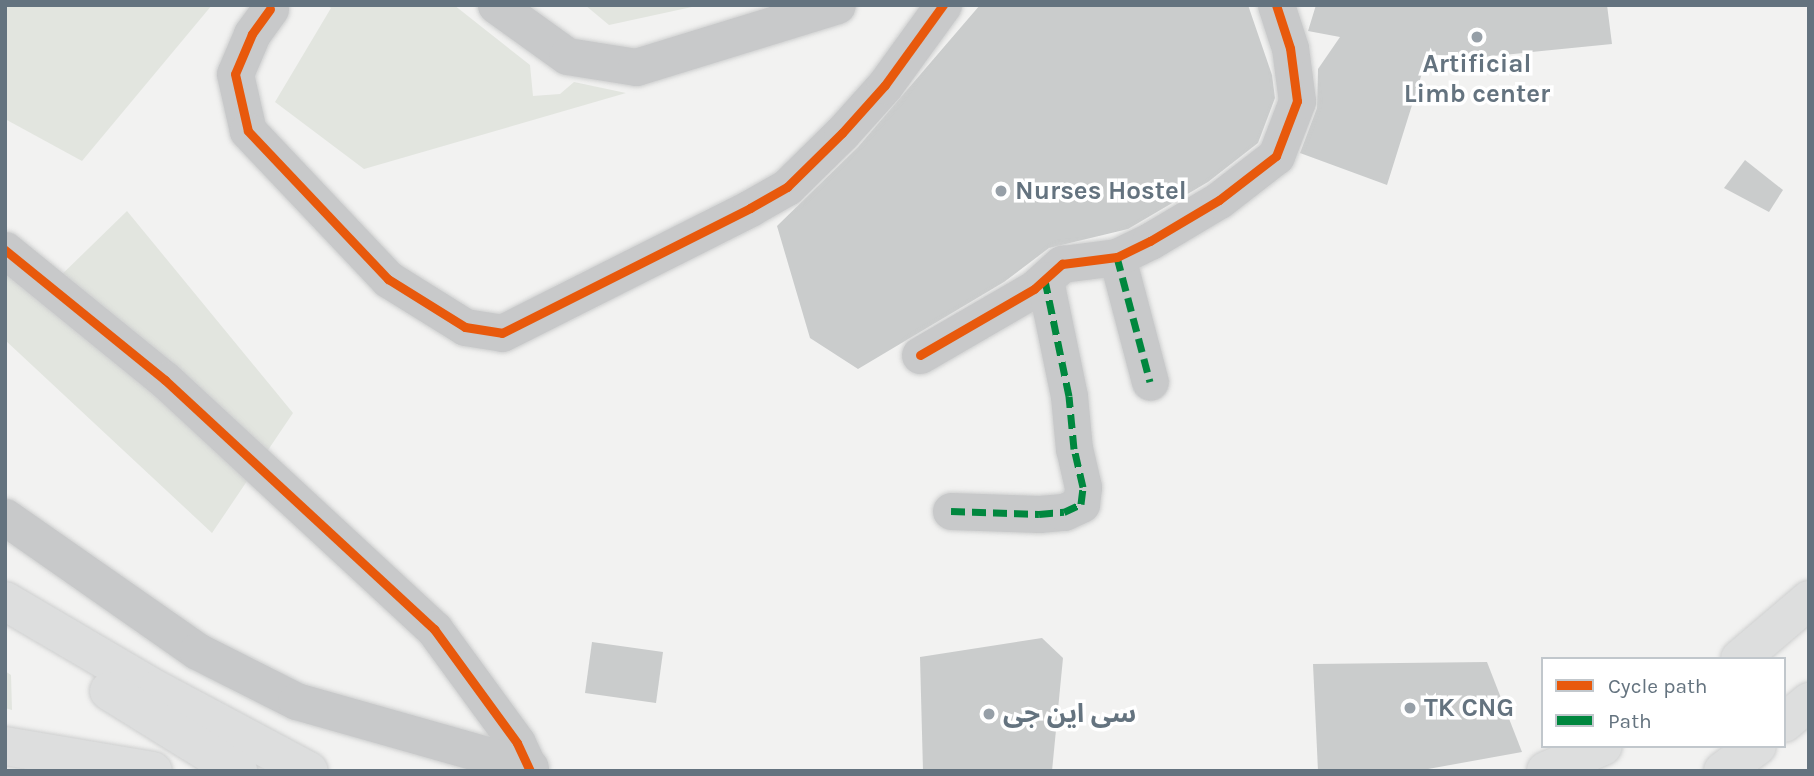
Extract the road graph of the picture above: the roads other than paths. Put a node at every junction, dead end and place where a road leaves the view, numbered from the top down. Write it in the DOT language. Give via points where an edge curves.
graph roads {
  1 [pos="496,5"];
  2 [pos="837,5"];
  3 [pos="943,5"];
  4 [pos="1276,5"];
  5 [pos="270,9"];
  6 [pos="5,250"];
  7 [pos="1117,257"];
  8 [pos="1045,280"];
  9 [pos="919,355"];
  10 [pos="1150,382"];
  11 [pos="951,511"];
  12 [pos="5,517"];
  13 [pos="1809,600"];
  14 [pos="5,601"];
  15 [pos="5,628"];
  16 [pos="1742,657"];
  17 [pos="1809,702"];
  18 [pos="1786,721"];
  19 [pos="5,746"];
  20 [pos="1598,748"];
  21 [pos="1756,748"];
  22 [pos="1758,748"];
  23 [pos="139,768"];
  24 [pos="530,769"];
  25 [pos="238,771"];
  26 [pos="309,771"];
  27 [pos="1546,771"];
  28 [pos="1723,771"];
  29 [pos="1749,771"];
  1 -- 2 [label="street" via="567,56 636,67"];
  3 -- 5 [label="street" via="886,85 787,187 502,333 465,327 388,279 247,131 235,74 252,34"];
  4 -- 7 [label="street" via="1290,48 1297,101 1276,156 1219,200"];
  6 -- 24 [label="street" via="166,380 434,629 517,743"];
  7 -- 8 [label="street" via="1062,264"];
  7 -- 10 [label="street"];
  8 -- 9 [label="street"];
  8 -- 11 [label="street" via="1069,396 1083,487 1081,504 1064,512 1039,514"];
  12 -- 24 [label="street" via="197,651 296,701"];
  13 -- 16 [label="main road"];
  14 -- 26 [label="main road"];
  15 -- 25 [label="main road"];
  17 -- 18 [label="main road"];
  19 -- 23 [label="main road"];
  20 -- 27 [label="main road"];
  21 -- 28 [label="main road"];
  22 -- 29 [label="main road"];
}
